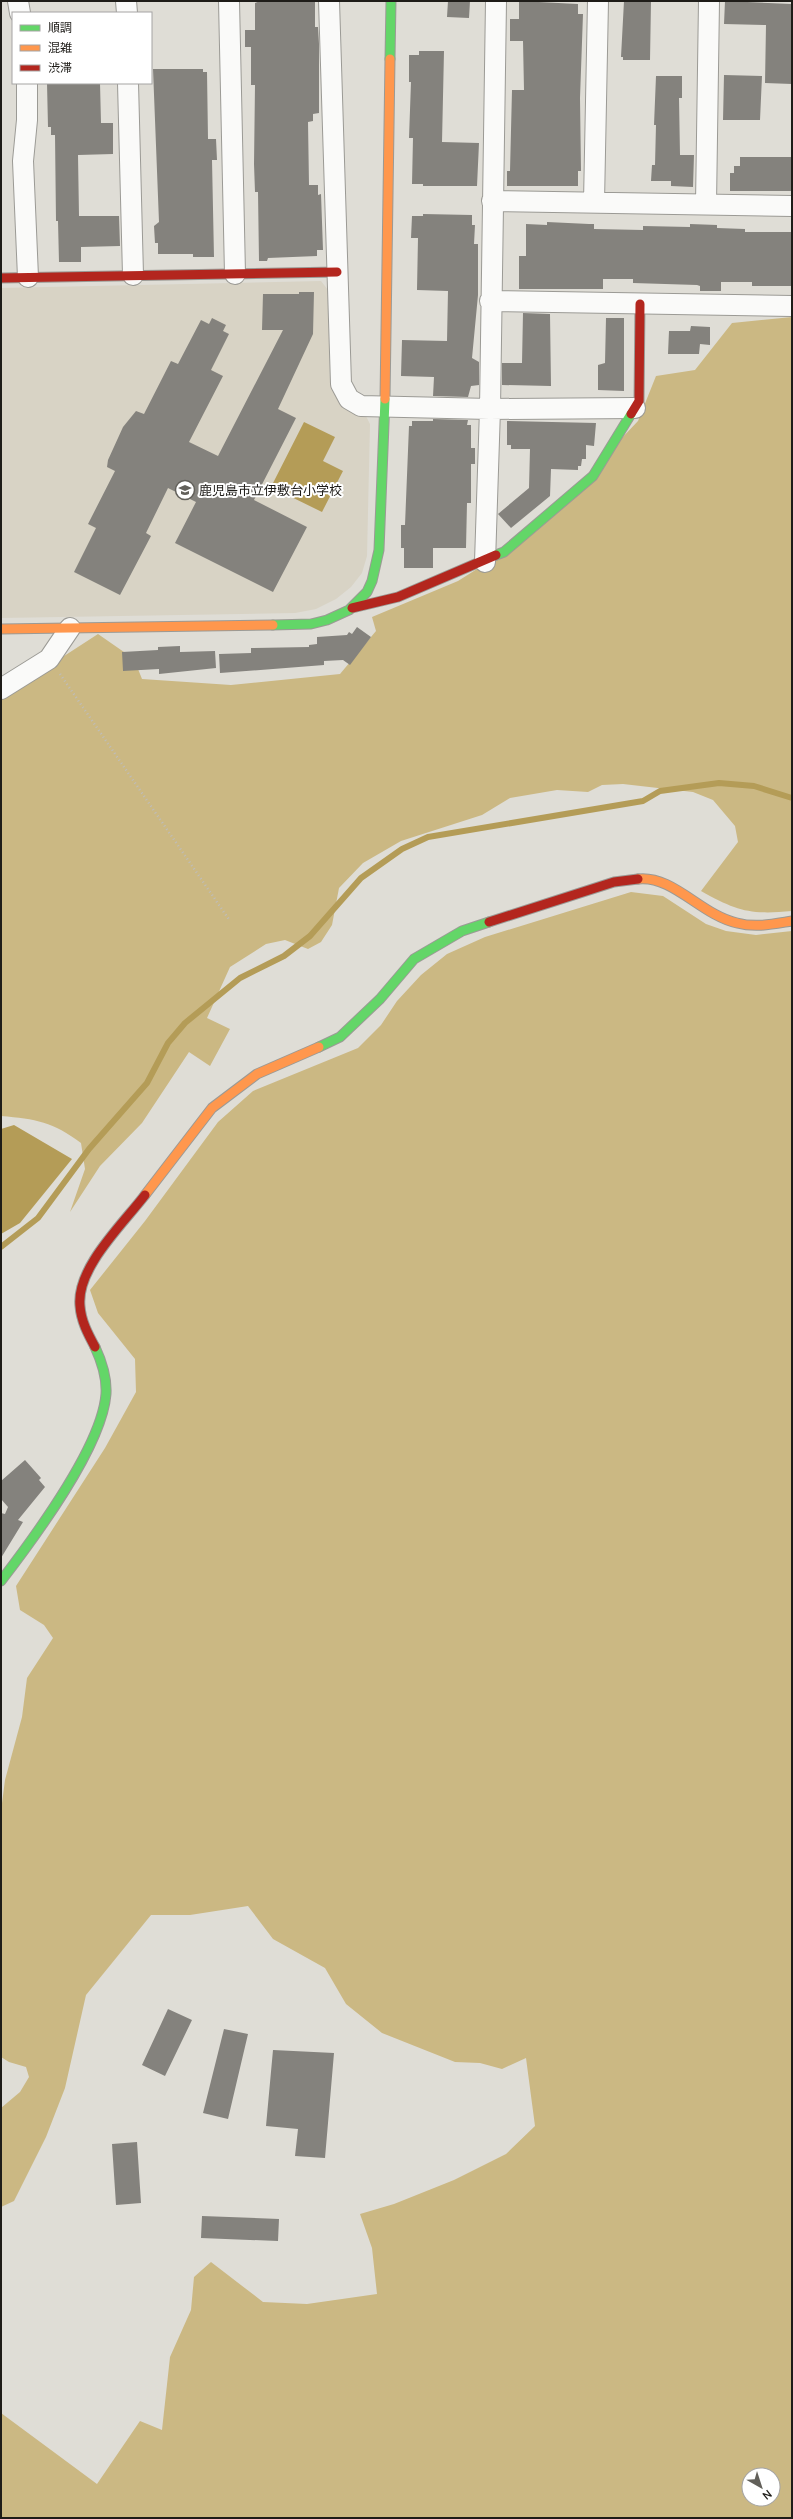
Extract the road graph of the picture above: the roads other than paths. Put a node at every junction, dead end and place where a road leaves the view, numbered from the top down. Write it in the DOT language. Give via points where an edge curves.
graph roads {
  1 [pos="18,1"];
  2 [pos="126,1"];
  3 [pos="229,1"];
  4 [pos="329,1"];
  5 [pos="391,1"];
  6 [pos="496,1"];
  7 [pos="598,1"];
  8 [pos="709,1"];
  9 [pos="20,12"];
  10 [pos="127,12"];
  11 [pos="27,84"];
  12 [pos="128,84"];
  13 [pos="492,200"];
  14 [pos="594,202"];
  15 [pos="706,204"];
  16 [pos="792,206"];
  17 [pos="336,272"];
  18 [pos="235,274"];
  19 [pos="133,275"];
  20 [pos="28,277"];
  21 [pos="1,278"];
  22 [pos="490,301"];
  23 [pos="640,304"];
  24 [pos="792,306"];
  25 [pos="385,406"];
  26 [pos="635,408"];
  27 [pos="490,409"];
  28 [pos="485,562"];
  29 [pos="352,608"];
  30 [pos="70,628"];
  31 [pos="1,629"];
  32 [pos="1,689"];
  33 [pos="792,921"];
  34 [pos="1,1581"];
  1 -- 9 [label="street"];
  2 -- 10 [label="street"];
  3 -- 18 [label="street"];
  4 -- 17 [label="street"];
  5 -- 25 [label="street"];
  6 -- 13 [label="street"];
  7 -- 14 [label="street"];
  8 -- 15 [label="street"];
  11 -- 20 [label="street" via="23,160"];
  12 -- 19 [label="street"];
  13 -- 14 [label="street"];
  13 -- 22 [label="street"];
  14 -- 15 [label="street"];
  15 -- 16 [label="street"];
  17 -- 18 [label="street"];
  17 -- 25 [label="street" via="341,384 348,399 361,406"];
  18 -- 19 [label="street"];
  19 -- 20 [label="street"];
  20 -- 21 [label="street"];
  22 -- 23 [label="street"];
  22 -- 27 [label="street"];
  23 -- 24 [label="street"];
  23 -- 26 [label="street" via="639,401"];
  25 -- 27 [label="street"];
  25 -- 29 [label="street" via="377,565 367,592"];
  26 -- 27 [label="street"];
  26 -- 28 [label="street" via="593,476 504,552"];
  27 -- 28 [label="street"];
  28 -- 29 [label="street" via="398,597"];
  29 -- 30 [label="street" via="336,618 311,624"];
  30 -- 31 [label="street"];
  30 -- 32 [label="street" via="49,659"];
  33 -- 34 [label="street" via="759,926 736,923 700,907 665,882 647,878 614,882 524,910 462,931 435,945 414,959 380,1000 340,1037 257,1074 212,1108 87,1270 79,1288 79,1309 102,1367 106,1387 104,1406 96,1433 64,1489"];
}
